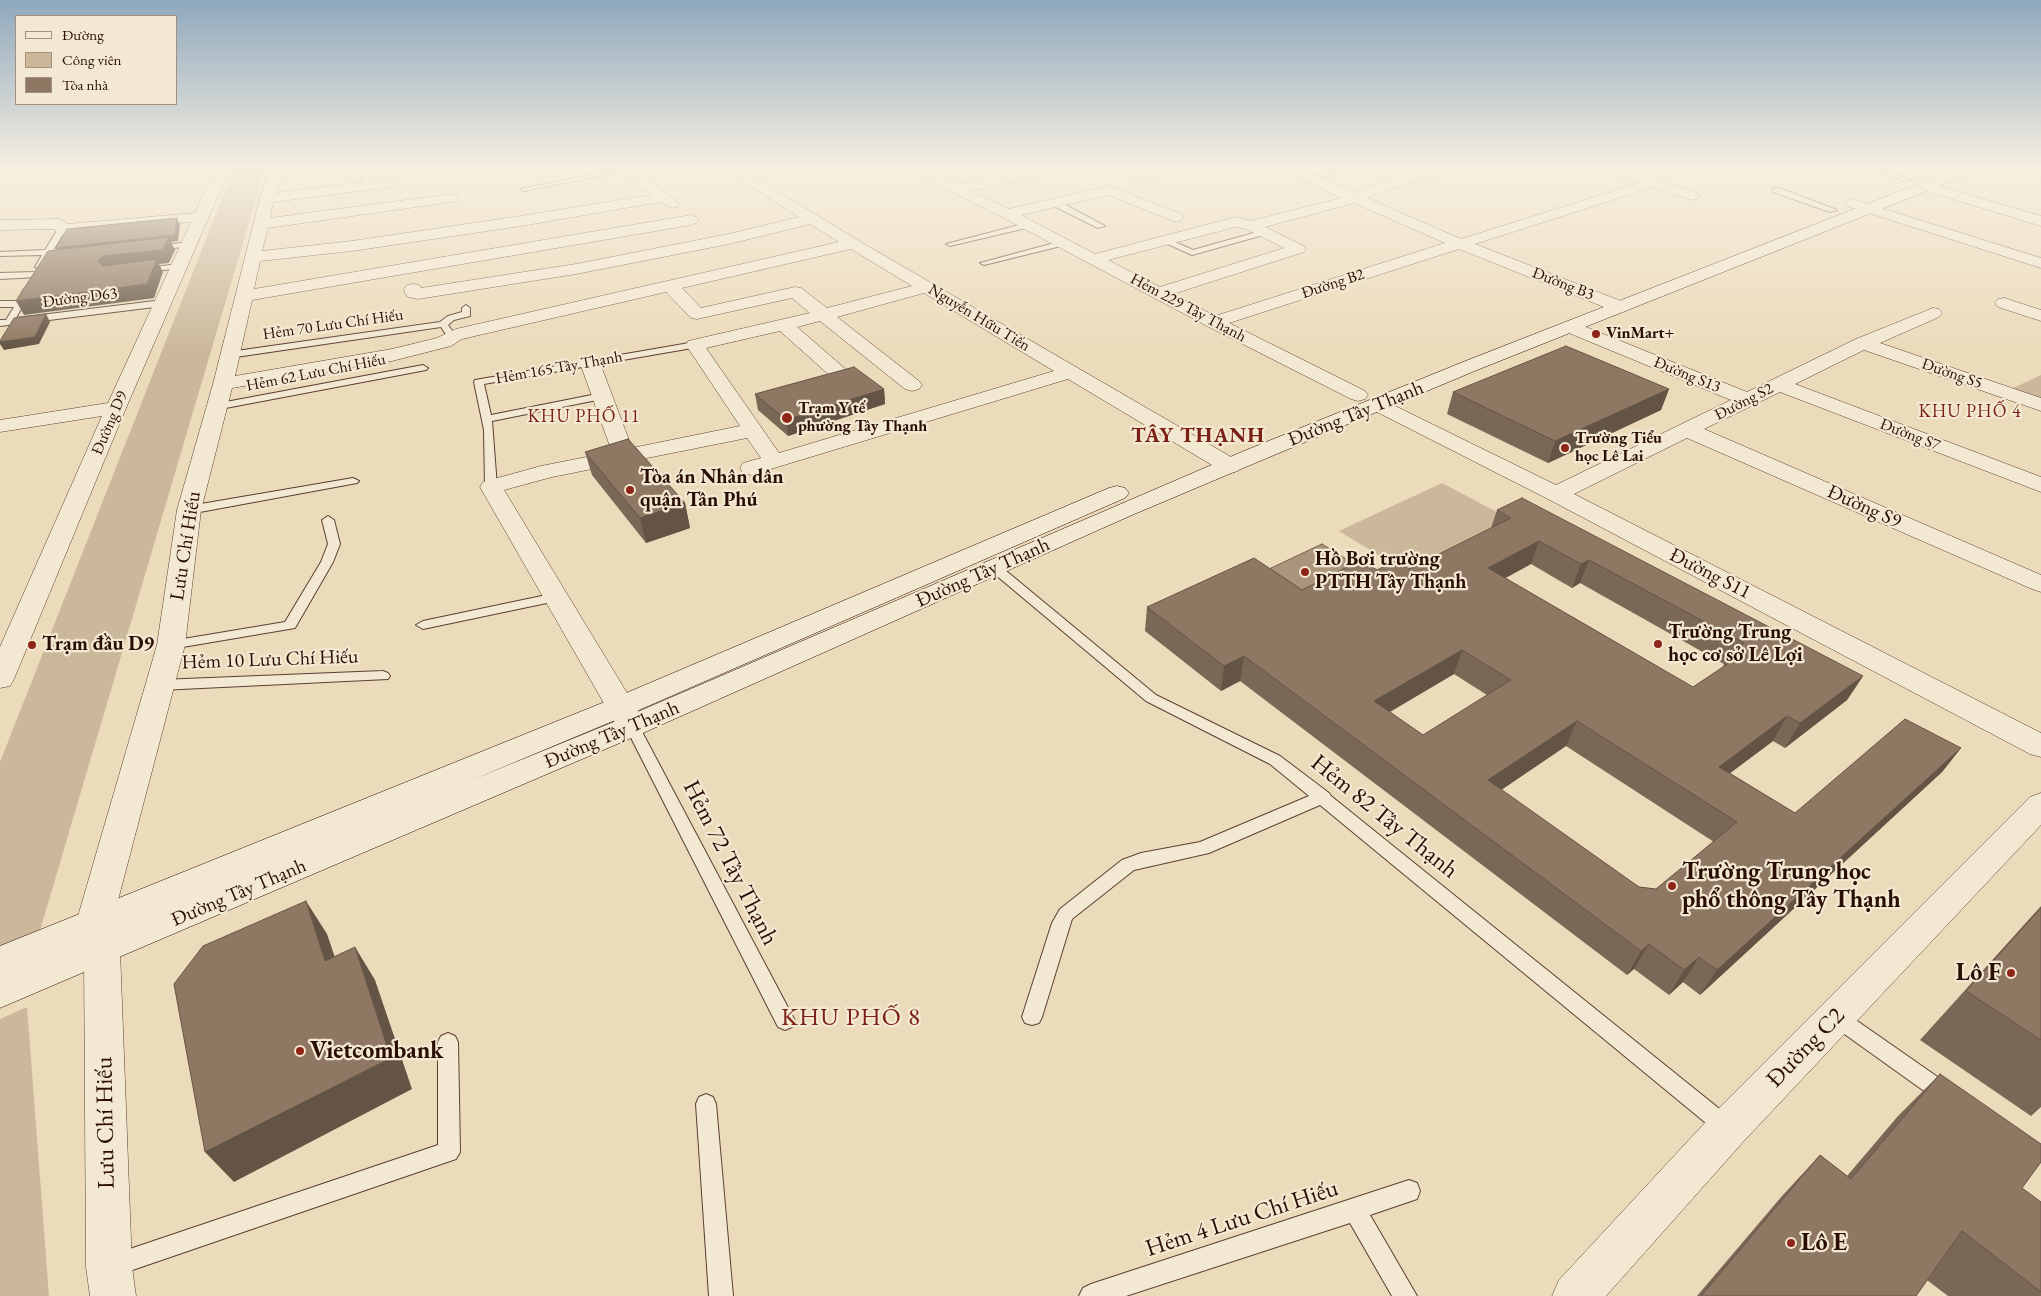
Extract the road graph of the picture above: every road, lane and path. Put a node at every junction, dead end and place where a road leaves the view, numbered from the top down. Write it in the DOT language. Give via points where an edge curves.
graph roads {
  1 [pos="78,228"];
  2 [pos="196,228"];
  3 [pos="262,228"];
  4 [pos="468,228"];
  5 [pos="616,228"];
  6 [pos="648,228"];
  7 [pos="775,228"];
  8 [pos="826,228"];
  9 [pos="1013,228"];
  10 [pos="1034,228"];
  11 [pos="1210,228"];
  12 [pos="1423,228"];
  13 [pos="1509,228"];
  14 [pos="1786,228"];
  15 [pos="1805,228"];
  16 [pos="1933,228"];
  17 [pos="1258,229"];
  18 [pos="62,230"];
  19 [pos="621,233"];
  20 [pos="1062,243"];
  21 [pos="189,244"];
  22 [pos="853,244"];
  23 [pos="950,244"];
  24 [pos="1460,244"];
  25 [pos="150,248"];
  26 [pos="0,254"];
  27 [pos="50,256"];
  28 [pos="254,257"];
  29 [pos="1093,259"];
  30 [pos="984,263"];
  31 [pos="2041,263"];
  32 [pos="180,266"];
  33 [pos="136,271"];
  34 [pos="0,276"];
  35 [pos="35,276"];
  36 [pos="671,287"];
  37 [pos="926,287"];
  38 [pos="413,289"];
  39 [pos="1159,293"];
  40 [pos="244,296"];
  41 [pos="1603,300"];
  42 [pos="163,303"];
  43 [pos="2004,303"];
  44 [pos="0,304"];
  45 [pos="20,304"];
  46 [pos="1620,307"];
  47 [pos="466,308"];
  48 [pos="1934,312"];
  49 [pos="823,315"];
  50 [pos="2041,316"];
  51 [pos="1213,322"];
  52 [pos="4,323"];
  53 [pos="782,324"];
  54 [pos="1570,327"];
  55 [pos="447,331"];
  56 [pos="1863,343"];
  57 [pos="695,345"];
  58 [pos="228,355"];
  59 [pos="590,363"];
  60 [pos="423,368"];
  61 [pos="1070,372"];
  62 [pos="843,377"];
  63 [pos="223,384"];
  64 [pos="1780,384"];
  65 [pos="912,385"];
  66 [pos="602,396"];
  67 [pos="1368,400"];
  68 [pos="1749,400"];
  69 [pos="2041,405"];
  70 [pos="215,407"];
  71 [pos="116,408"];
  72 [pos="486,419"];
  73 [pos="0,426"];
  74 [pos="753,430"];
  75 [pos="1688,430"];
  76 [pos="624,456"];
  77 [pos="1220,460"];
  78 [pos="774,461"];
  79 [pos="751,468"];
  80 [pos="353,481"];
  81 [pos="2041,485"];
  82 [pos="491,488"];
  83 [pos="1556,494"];
  84 [pos="189,510"];
  85 [pos="328,520"];
  86 [pos="995,568"];
  87 [pos="2041,584"];
  88 [pos="556,597"];
  89 [pos="423,626"];
  90 [pos="171,646"];
  91 [pos="383,676"];
  92 [pos="0,679"];
  93 [pos="160,685"];
  94 [pos="627,716"];
  95 [pos="2041,746"];
  96 [pos="1323,797"];
  97 [pos="2041,805"];
  98 [pos="98,937"];
  99 [pos="0,962"];
  100 [pos="0,992"];
  101 [pos="1032,1017"];
  102 [pos="1836,1017"];
  103 [pos="785,1021"];
  104 [pos="448,1042"];
  105 [pos="706,1104"];
  106 [pos="1962,1107"];
  107 [pos="1728,1128"];
  108 [pos="1409,1190"];
  109 [pos="1355,1210"];
  110 [pos="111,1281"];
  111 [pos="721,1296"];
  112 [pos="1091,1296"];
  113 [pos="1405,1296"];
  114 [pos="1575,1296"];
  1 -- 18 [label="street"];
  2 -- 21 [label="street, Đường D9"];
  3 -- 28 [label="street, Lưu Chí Hiếu"];
  4 -- 28 [label="street"];
  5 -- 19 [label="street"];
  6 -- 19 [label="street"];
  7 -- 38 [label="street" via="576,269 418,294"];
  8 -- 22 [label="street, Nguyễn Hữu Tiến"];
  9 -- 23 [label="lane"];
  10 -- 20 [label="street, Hẻm 229 Tây Thạnh"];
  11 -- 29 [label="street"];
  12 -- 24 [label="street, Đường B3"];
  13 -- 24 [label="street, Đường B2"];
  14 -- 41 [label="street, Đường Tây Thạnh"];
  15 -- 46 [label="street, Đường Tây Thạnh"];
  16 -- 31 [label="street"];
  17 -- 39 [label="street" via="1298,249"];
  18 -- 27 [label="lane"];
  19 -- 40 [label="street"];
  20 -- 29 [label="street, Hẻm 229 Tây Thạnh"];
  20 -- 30 [label="lane"];
  21 -- 25 [label="lane"];
  21 -- 32 [label="street, Đường D9"];
  22 -- 36 [label="street"];
  22 -- 37 [label="street, Nguyễn Hữu Tiến"];
  24 -- 41 [label="street, Đường B3"];
  24 -- 51 [label="street, Đường B2"];
  26 -- 27 [label="lane"];
  27 -- 35 [label="lane" via="43,261"];
  28 -- 40 [label="street, Lưu Chí Hiếu"];
  29 -- 39 [label="street, Hẻm 229 Tây Thạnh"];
  32 -- 33 [label="lane"];
  32 -- 42 [label="street, Đường D9"];
  34 -- 35 [label="lane"];
  35 -- 45 [label="lane"];
  36 -- 49 [label="street" via="697,314 795,292"];
  36 -- 55 [label="street" via="456,335"];
  37 -- 49 [label="street, Hẻm 165 Tây Thạnh"];
  37 -- 61 [label="street, Nguyễn Hữu Tiến"];
  39 -- 51 [label="street, Hẻm 229 Tây Thạnh"];
  40 -- 58 [label="street, Lưu Chí Hiếu"];
  41 -- 46 [label="street, Đường B3"];
  41 -- 67 [label="street, Đường Tây Thạnh"];
  42 -- 52 [label="lane, Đường D63"];
  42 -- 71 [label="street, Đường D9"];
  43 -- 50 [label="street"];
  44 -- 45 [label="lane"];
  45 -- 52 [label="lane"];
  46 -- 54 [label="street, Đường Tây Thạnh"];
  47 -- 55 [label="lane, Hẻm 70 Lưu Chí Hiếu" via="467,314 451,318"];
  48 -- 56 [label="street, Đường S2"];
  49 -- 53 [label="street, Hẻm 165 Tây Thạnh"];
  49 -- 65 [label="street"];
  51 -- 67 [label="street, Hẻm 229 Tây Thạnh"];
  53 -- 57 [label="street, Hẻm 165 Tây Thạnh"];
  53 -- 62 [label="street"];
  54 -- 67 [label="street, Đường Tây Thạnh"];
  54 -- 68 [label="street, Đường S13"];
  55 -- 58 [label="lane, Hẻm 70 Lưu Chí Hiếu"];
  55 -- 63 [label="street" via="444,342 392,355"];
  56 -- 64 [label="street, Đường S2"];
  56 -- 69 [label="street, Đường S5"];
  57 -- 59 [label="lane, Hẻm 165 Tây Thạnh"];
  57 -- 74 [label="street"];
  58 -- 63 [label="street, Lưu Chí Hiếu"];
  59 -- 66 [label="street"];
  59 -- 72 [label="lane, Hẻm 165 Tây Thạnh" via="479,382"];
  60 -- 70 [label="lane, Hẻm 62 Lưu Chí Hiếu"];
  61 -- 77 [label="street, Nguyễn Hữu Tiến"];
  61 -- 78 [label="street"];
  63 -- 70 [label="street, Lưu Chí Hiếu"];
  64 -- 68 [label="street, Đường S2"];
  64 -- 81 [label="street, Đường S7"];
  66 -- 72 [label="lane"];
  66 -- 76 [label="street"];
  67 -- 77 [label="street, Đường Tây Thạnh"];
  67 -- 83 [label="street, Đường S11"];
  68 -- 75 [label="street, Đường S2"];
  70 -- 84 [label="street, Lưu Chí Hiếu"];
  71 -- 73 [label="street"];
  71 -- 92 [label="street, Đường D9"];
  72 -- 82 [label="lane, Hẻm 165 Tây Thạnh"];
  74 -- 76 [label="street"];
  74 -- 78 [label="street"];
  75 -- 83 [label="street, Đường S2"];
  75 -- 87 [label="street, Đường S9"];
  76 -- 82 [label="street" via="549,471"];
  77 -- 86 [label="street, Đường Tây Thạnh"];
  77 -- 94 [label="street, Đường Tây Thạnh"];
  78 -- 79 [label="street"];
  80 -- 84 [label="lane"];
  82 -- 88 [label="street, Hẻm 165 Tây Thạnh"];
  83 -- 95 [label="street, Đường S11"];
  84 -- 90 [label="street, Lưu Chí Hiếu"];
  85 -- 90 [label="lane" via="334,544 290,625"];
  86 -- 94 [label="street, Đường Tây Thạnh"];
  86 -- 96 [label="lane, Hẻm 82 Tây Thạnh" via="1151,698 1275,760"];
  88 -- 89 [label="lane"];
  88 -- 94 [label="street, Hẻm 165 Tây Thạnh"];
  90 -- 93 [label="street, Lưu Chí Hiếu"];
  91 -- 93 [label="lane, Hẻm 10 Lưu Chí Hiếu"];
  93 -- 98 [label="street, Lưu Chí Hiếu"];
  94 -- 98 [label="street, Đường Tây Thạnh"];
  94 -- 103 [label="lane, Hẻm 72 Tây Thạnh"];
  96 -- 101 [label="lane" via="1203,848 1128,865 1066,914"];
  96 -- 107 [label="lane, Hẻm 82 Tây Thạnh"];
  97 -- 102 [label="street, Đường C2"];
  98 -- 99 [label="street, Đường Tây Thạnh"];
  98 -- 100 [label="street, Đường Tây Thạnh"];
  98 -- 110 [label="street, Lưu Chí Hiếu"];
  102 -- 106 [label="lane"];
  102 -- 107 [label="street, Đường C2"];
  104 -- 110 [label="lane" via="449,1152"];
  105 -- 111 [label="lane"];
  107 -- 114 [label="street, Đường C2"];
  108 -- 109 [label="lane, Hẻm 4 Lưu Chí Hiếu"];
  109 -- 112 [label="lane, Hẻm 4 Lưu Chí Hiếu"];
  109 -- 113 [label="lane"];
}
